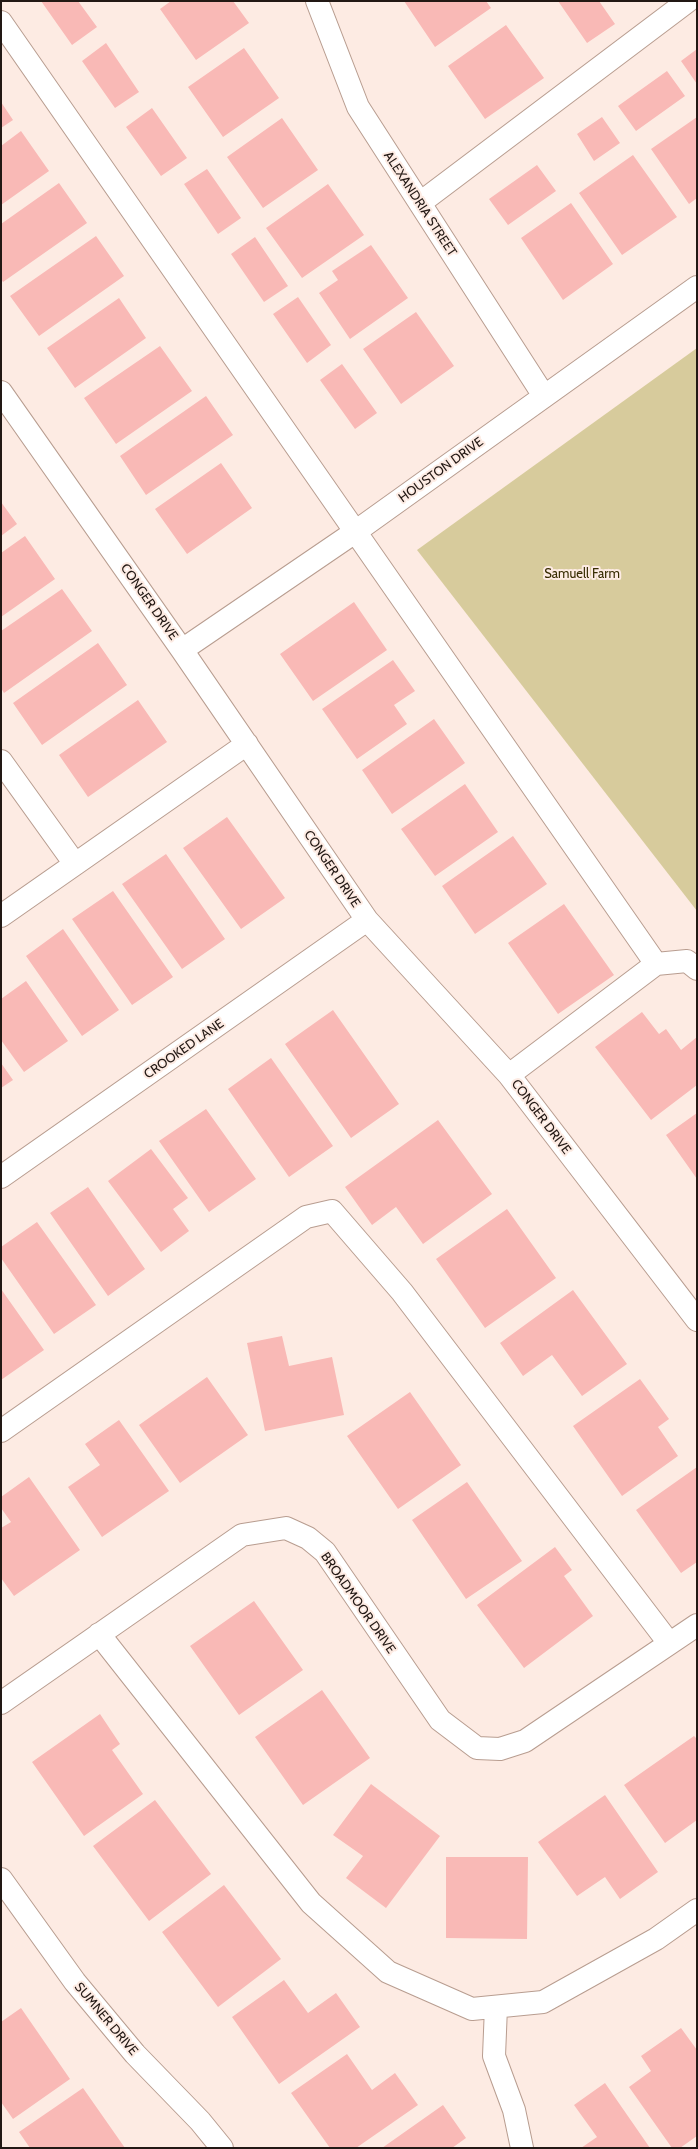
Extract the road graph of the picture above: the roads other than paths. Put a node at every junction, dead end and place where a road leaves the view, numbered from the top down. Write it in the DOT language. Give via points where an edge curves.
graph roads {
  1 [pos="317,1"];
  2 [pos="688,1"];
  3 [pos="1,22"];
  4 [pos="420,203"];
  5 [pos="697,287"];
  6 [pos="1,392"];
  7 [pos="544,396"];
  8 [pos="355,532"];
  9 [pos="182,650"];
  10 [pos="247,744"];
  11 [pos="1,761"];
  12 [pos="75,864"];
  13 [pos="1,916"];
  14 [pos="366,920"];
  15 [pos="656,964"];
  16 [pos="697,968"];
  17 [pos="509,1075"];
  18 [pos="1,1177"];
  19 [pos="697,1320"];
  20 [pos="1,1431"];
  21 [pos="697,1625"];
  22 [pos="100,1634"];
  23 [pos="670,1644"];
  24 [pos="1,1703"];
  25 [pos="1,1879"];
  26 [pos="697,1910"];
  27 [pos="496,2007"];
  28 [pos="222,2148"];
  29 [pos="522,2148"];
  1 -- 4 [label="street, ALEXANDRIA STREET" via="358,107"];
  2 -- 4 [label="street"];
  3 -- 8 [label="street"];
  4 -- 7 [label="street, ALEXANDRIA STREET"];
  5 -- 7 [label="street, HOUSTON DRIVE"];
  6 -- 9 [label="street, CONGER DRIVE"];
  7 -- 8 [label="street, HOUSTON DRIVE"];
  8 -- 9 [label="street, HOUSTON DRIVE"];
  8 -- 15 [label="street"];
  9 -- 10 [label="street, CONGER DRIVE"];
  10 -- 12 [label="street"];
  10 -- 14 [label="street, CONGER DRIVE"];
  11 -- 12 [label="street"];
  12 -- 13 [label="street"];
  14 -- 17 [label="street, CONGER DRIVE"];
  14 -- 18 [label="street, CROOKED LANE"];
  15 -- 16 [label="street" via="687,962"];
  15 -- 17 [label="street"];
  17 -- 19 [label="street, CONGER DRIVE"];
  20 -- 23 [label="street" via="306,1217 332,1211 402,1292"];
  21 -- 23 [label="street, BROADMOOR DRIVE"];
  22 -- 23 [label="street, BROADMOOR DRIVE" via="242,1535 286,1528 308,1538 324,1552 440,1720 478,1748 500,1748 525,1741"];
  22 -- 24 [label="street, BROADMOOR DRIVE"];
  22 -- 27 [label="street" via="311,1903 388,1972 472,2008"];
  25 -- 28 [label="street, SUMNER DRIVE" via="75,1982 135,2054 200,2121"];
  26 -- 27 [label="street" via="656,1939 543,2002"];
  27 -- 29 [label="street" via="494,2056 514,2110"];
}
